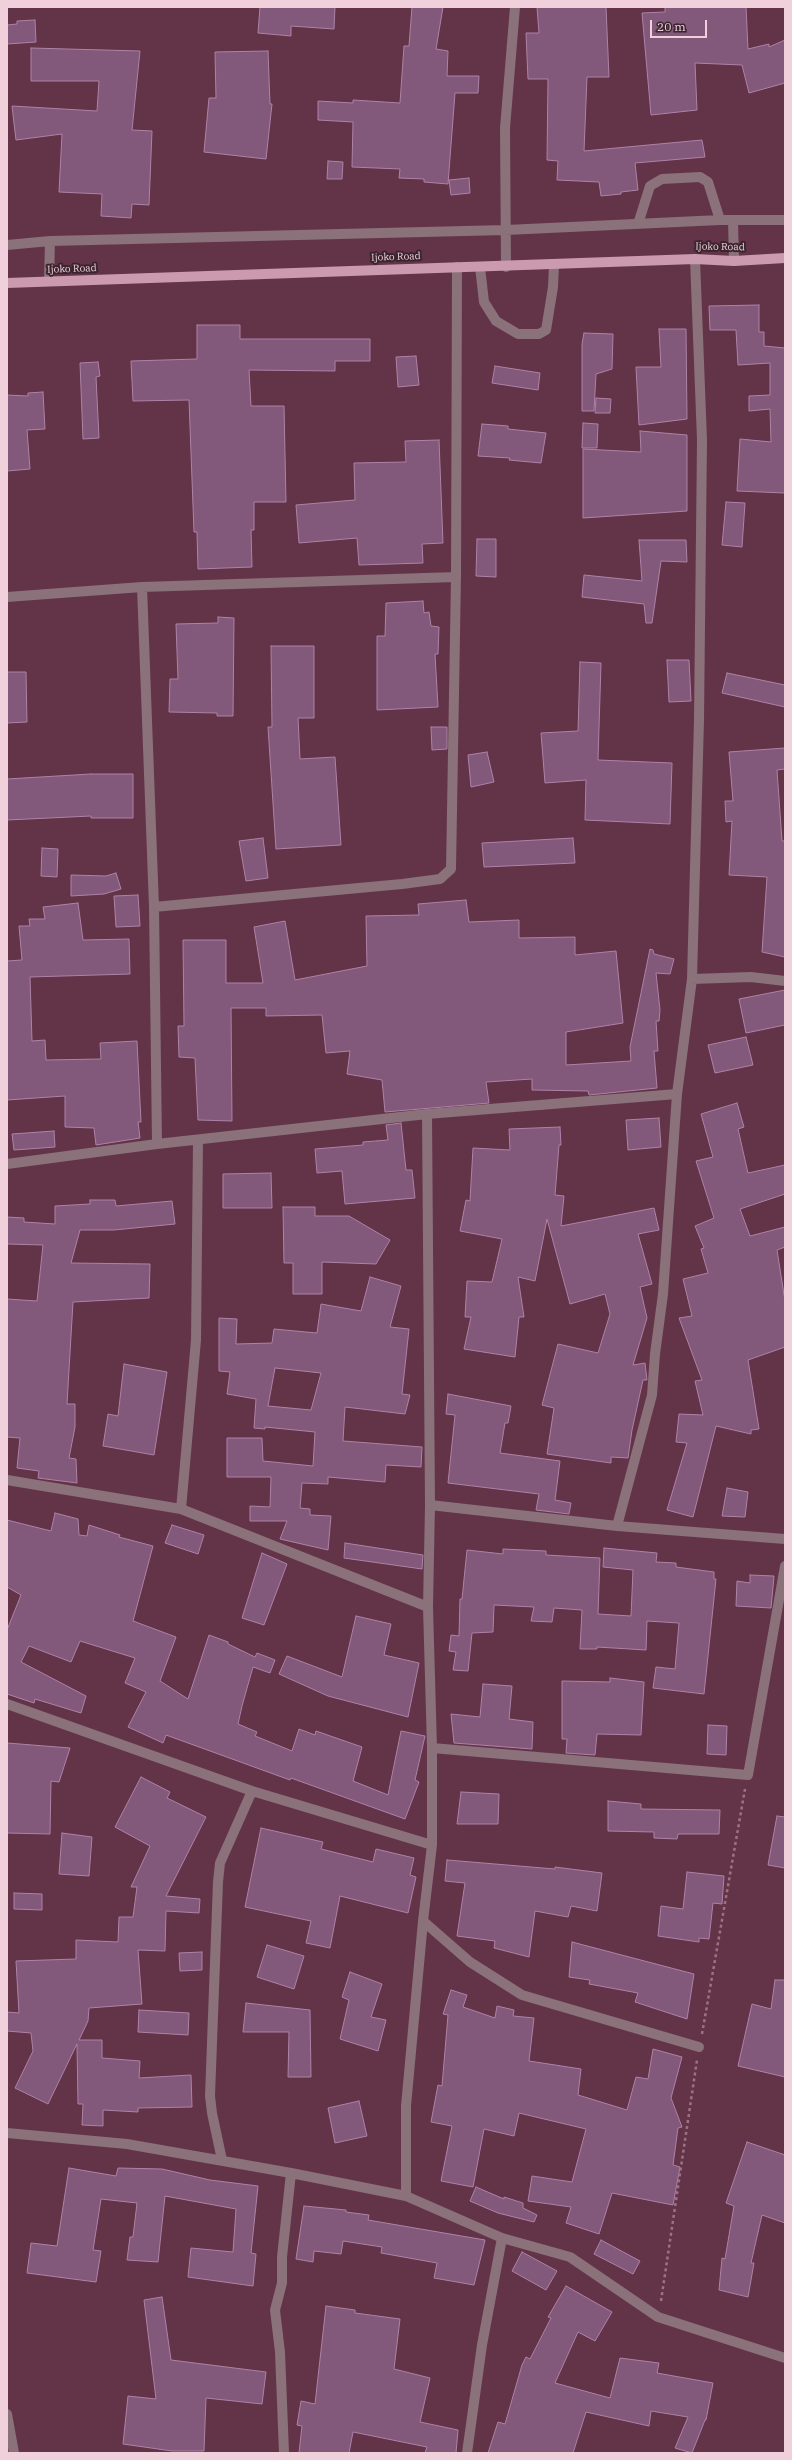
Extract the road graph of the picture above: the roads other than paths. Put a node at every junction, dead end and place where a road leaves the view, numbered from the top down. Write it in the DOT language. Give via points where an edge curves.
graph roads {
  1 [pos="515,7"];
  2 [pos="720,220"];
  3 [pos="733,220"];
  4 [pos="785,220"];
  5 [pos="638,224"];
  6 [pos="506,230"];
  7 [pos="50,241"];
  8 [pos="7,245"];
  9 [pos="785,258"];
  10 [pos="695,259"];
  11 [pos="734,261"];
  12 [pos="554,265"];
  13 [pos="457,267"];
  14 [pos="480,267"];
  15 [pos="506,267"];
  16 [pos="49,281"];
  17 [pos="7,283"];
  18 [pos="456,577"];
  19 [pos="142,587"];
  20 [pos="7,596"];
  21 [pos="154,907"];
  22 [pos="692,979"];
  23 [pos="785,981"];
  24 [pos="676,1094"];
  25 [pos="427,1114"];
  26 [pos="198,1140"];
  27 [pos="157,1144"];
  28 [pos="7,1164"];
  29 [pos="7,1480"];
  30 [pos="430,1505"];
  31 [pos="181,1509"];
  32 [pos="617,1526"];
  33 [pos="785,1539"];
  34 [pos="785,1566"];
  35 [pos="428,1607"];
  36 [pos="7,1704"];
  37 [pos="432,1748"];
  38 [pos="252,1791"];
  39 [pos="432,1845"];
  40 [pos="423,1921"];
  41 [pos="700,2047"];
  42 [pos="7,2133"];
  43 [pos="222,2160"];
  44 [pos="291,2173"];
  45 [pos="406,2196"];
  46 [pos="502,2238"];
  47 [pos="785,2358"];
  48 [pos="7,2414"];
  49 [pos="14,2453"];
  50 [pos="284,2453"];
  51 [pos="467,2453"];
  1 -- 6 [label="street" via="505,128"];
  2 -- 3 [label="street"];
  2 -- 5 [label="street"];
  2 -- 5 [label="street" via="711,187 700,177 662,179 650,186"];
  3 -- 4 [label="street"];
  3 -- 11 [label="street"];
  5 -- 6 [label="street"];
  6 -- 7 [label="street"];
  6 -- 15 [label="street"];
  7 -- 8 [label="street"];
  7 -- 16 [label="street"];
  9 -- 11 [label="main road, Ijoko Road"];
  10 -- 11 [label="main road, Ijoko Road"];
  10 -- 12 [label="main road, Ijoko Road"];
  10 -- 22 [label="street" via="702,440 699,720"];
  12 -- 14 [label="street" via="546,330 539,334 518,334 496,321 484,302"];
  12 -- 15 [label="main road, Ijoko Road"];
  13 -- 14 [label="main road, Ijoko Road"];
  13 -- 16 [label="main road, Ijoko Road"];
  13 -- 18 [label="street"];
  14 -- 15 [label="main road, Ijoko Road"];
  16 -- 17 [label="main road, Ijoko Road"];
  18 -- 19 [label="street"];
  18 -- 21 [label="street" via="451,869 440,879 402,884"];
  19 -- 20 [label="street"];
  19 -- 21 [label="street"];
  21 -- 27 [label="street"];
  22 -- 23 [label="street" via="751,977"];
  22 -- 24 [label="street"];
  24 -- 25 [label="street"];
  24 -- 32 [label="street" via="663,1294 652,1395"];
  25 -- 26 [label="street"];
  25 -- 30 [label="street"];
  26 -- 27 [label="street"];
  26 -- 31 [label="street" via="196,1340"];
  27 -- 28 [label="street"];
  29 -- 31 [label="street"];
  30 -- 32 [label="street"];
  30 -- 35 [label="street"];
  31 -- 35 [label="street"];
  32 -- 33 [label="street"];
  34 -- 37 [label="street" via="748,1775"];
  35 -- 37 [label="street"];
  36 -- 38 [label="street"];
  37 -- 39 [label="street"];
  38 -- 39 [label="street"];
  38 -- 43 [label="street" via="220,1863 218,1882 210,2096"];
  39 -- 40 [label="street"];
  40 -- 41 [label="street" via="470,1962 522,1995"];
  40 -- 45 [label="street" via="406,2106"];
  42 -- 43 [label="street" via="127,2144"];
  43 -- 44 [label="street"];
  44 -- 45 [label="street"];
  44 -- 50 [label="street" via="282,2257 282,2283 275,2310 280,2352"];
  45 -- 46 [label="street"];
  46 -- 47 [label="street" via="570,2257 658,2317"];
  46 -- 51 [label="street" via="482,2345"];
  48 -- 49 [label="street"];
}
